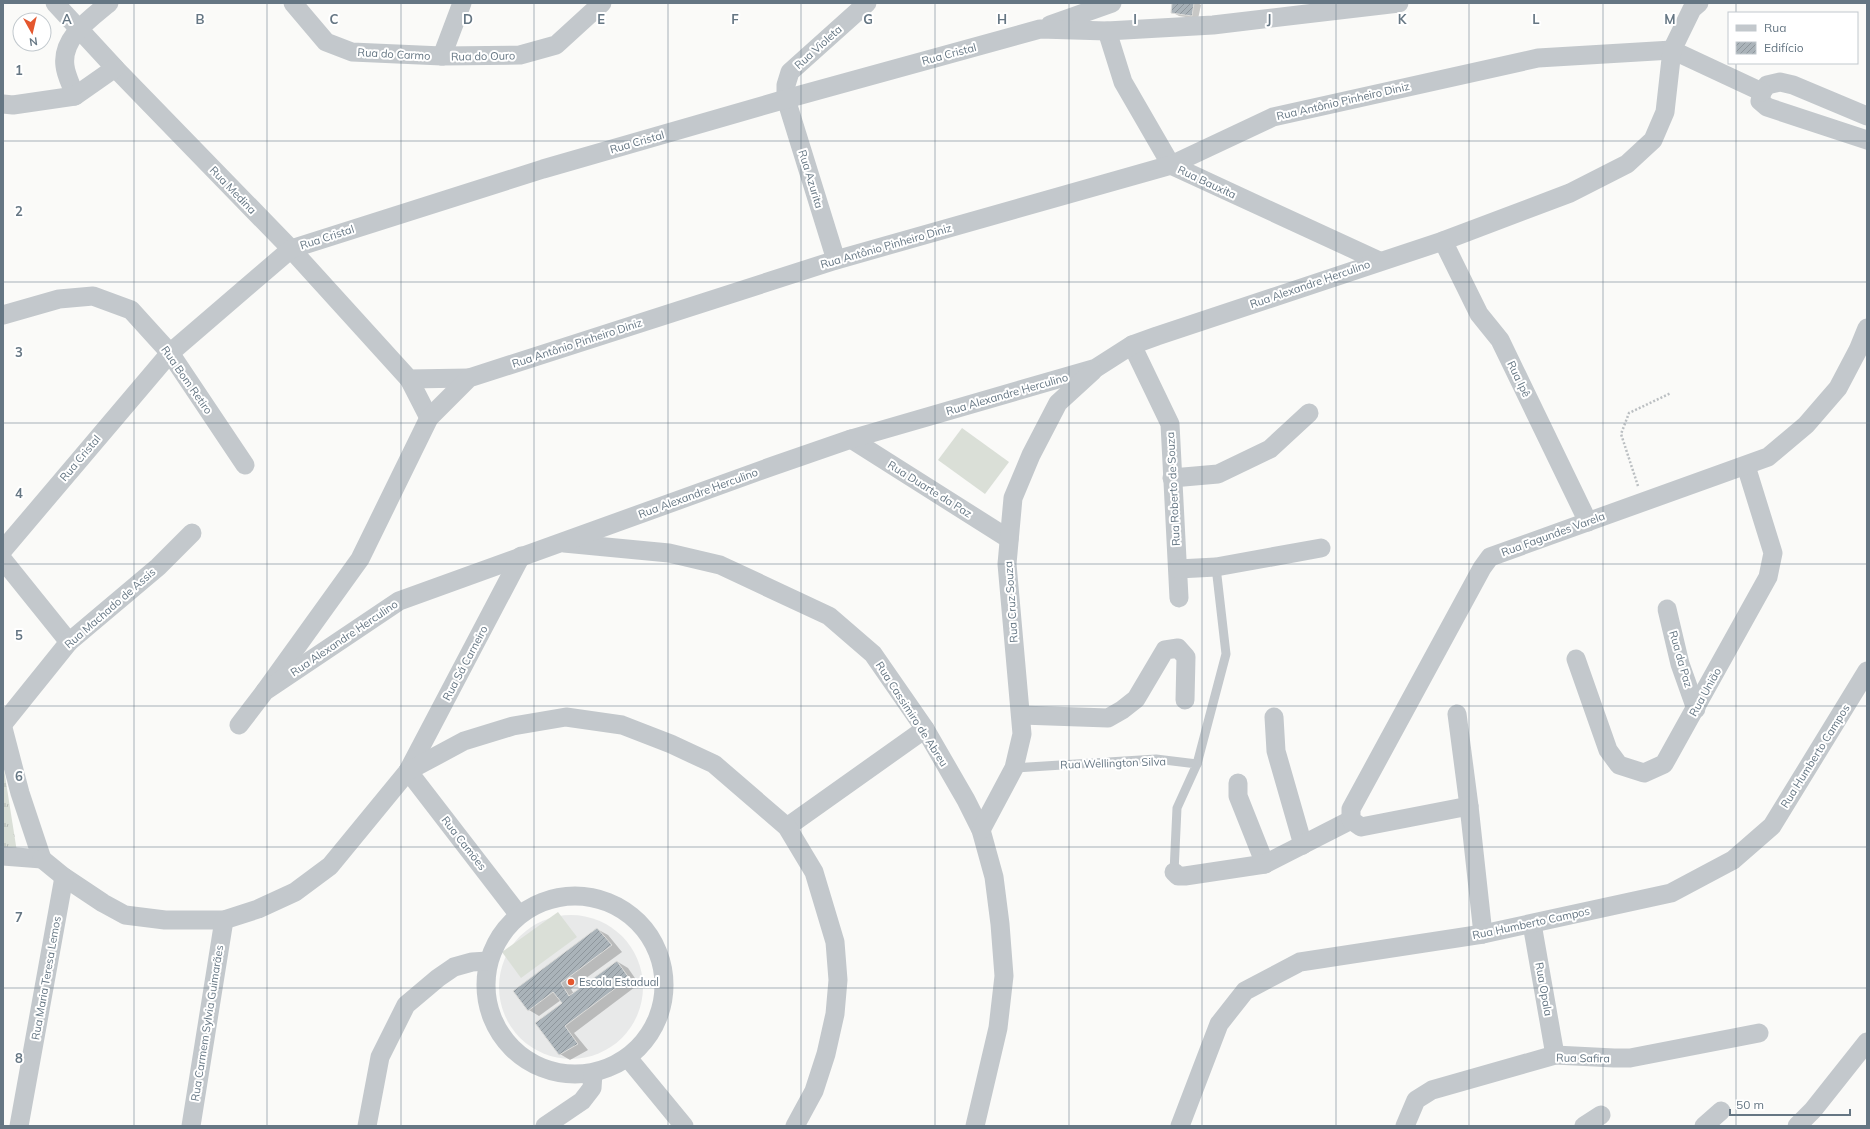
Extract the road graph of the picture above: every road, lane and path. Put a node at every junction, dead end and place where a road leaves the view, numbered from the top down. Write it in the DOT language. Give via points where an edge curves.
graph roads {
  1 [pos="55,3"];
  2 [pos="109,3"];
  3 [pos="293,3"];
  4 [pos="462,3"];
  5 [pos="602,3"];
  6 [pos="867,3"];
  7 [pos="1112,3"];
  8 [pos="1399,3"];
  9 [pos="1699,3"];
  10 [pos="1363,5"];
  11 [pos="80,28"];
  12 [pos="1040,29"];
  13 [pos="1107,31"];
  14 [pos="1672,50"];
  15 [pos="442,56"];
  16 [pos="114,68"];
  17 [pos="1762,92"];
  18 [pos="75,96"];
  19 [pos="786,99"];
  20 [pos="3,104"];
  21 [pos="1867,116"];
  22 [pos="1867,140"];
  23 [pos="1172,165"];
  24 [pos="1443,241"];
  25 [pos="291,249"];
  26 [pos="836,260"];
  27 [pos="1380,261"];
  28 [pos="3,315"];
  29 [pos="1867,328"];
  30 [pos="1132,345"];
  31 [pos="170,353"];
  32 [pos="1096,368"];
  33 [pos="469,378"];
  34 [pos="409,379"];
  35 [pos="1671,393"];
  36 [pos="1309,413"];
  37 [pos="429,418"];
  38 [pos="851,439"];
  39 [pos="245,465"];
  40 [pos="1746,466"];
  41 [pos="1172,478"];
  42 [pos="1643,501"];
  43 [pos="1588,522"];
  44 [pos="192,533"];
  45 [pos="1009,539"];
  46 [pos="560,542"];
  47 [pos="1321,548"];
  48 [pos="3,550"];
  49 [pos="521,556"];
  50 [pos="3,560"];
  51 [pos="1216,567"];
  52 [pos="1178,569"];
  53 [pos="1179,598"];
  54 [pos="1667,609"];
  55 [pos="69,642"];
  56 [pos="1576,659"];
  57 [pos="1867,671"];
  58 [pos="265,691"];
  59 [pos="1185,700"];
  60 [pos="1696,709"];
  61 [pos="1457,714"];
  62 [pos="1021,715"];
  63 [pos="1274,717"];
  64 [pos="3,724"];
  65 [pos="239,725"];
  66 [pos="3,728"];
  67 [pos="924,729"];
  68 [pos="1197,764"];
  69 [pos="1014,768"];
  70 [pos="408,771"];
  71 [pos="1238,783"];
  72 [pos="1469,806"];
  73 [pos="1350,820"];
  74 [pos="787,827"];
  75 [pos="981,830"];
  76 [pos="1303,845"];
  77 [pos="3,856"];
  78 [pos="42,859"];
  79 [pos="1265,864"];
  80 [pos="1174,872"];
  81 [pos="64,877"];
  82 [pos="519,915"];
  83 [pos="224,920"];
  84 [pos="1532,924"];
  85 [pos="1484,934"];
  86 [pos="488,961"];
  87 [pos="1759,1033"];
  88 [pos="1867,1042"];
  89 [pos="1556,1055"];
  90 [pos="628,1058"];
  91 [pos="593,1073"];
  92 [pos="1721,1111"];
  93 [pos="1601,1115"];
  94 [pos="19,1126"];
  95 [pos="191,1126"];
  96 [pos="367,1126"];
  97 [pos="545,1126"];
  98 [pos="684,1126"];
  99 [pos="795,1126"];
  100 [pos="975,1126"];
  101 [pos="1180,1126"];
  102 [pos="1405,1126"];
  103 [pos="1584,1126"];
  104 [pos="1704,1126"];
  105 [pos="1797,1126"];
  1 -- 11 [label="street, Rua Medina"];
  2 -- 11 [label="street"];
  3 -- 15 [label="street, Rua do Carmo" via="326,42 352,52"];
  4 -- 15 [label="street"];
  5 -- 15 [label="street, Rua do Ouro" via="556,45 520,55"];
  6 -- 19 [label="street, Rua Violeta" via="790,72 786,85"];
  7 -- 12 [label="street"];
  8 -- 10 [label="street, Rua Cristal"];
  9 -- 14 [label="street, Rua Alexandre Herculino" via="1692,10"];
  10 -- 13 [label="street, Rua Cristal" via="1213,25"];
  11 -- 16 [label="street, Rua Medina"];
  11 -- 18 [label="street" via="65,50 65,66"];
  12 -- 13 [label="street, Rua Cristal"];
  12 -- 19 [label="street, Rua Cristal"];
  13 -- 23 [label="street, Rua Bauxita" via="1123,82"];
  14 -- 17 [label="street"];
  14 -- 23 [label="street, Rua Antônio Pinheiro Diniz" via="1538,58 1273,116"];
  14 -- 24 [label="street, Rua Alexandre Herculino" via="1665,112 1653,140 1627,164 1570,192"];
  16 -- 18 [label="street"];
  16 -- 25 [label="street, Rua Medina"];
  17 -- 21 [label="street" via="1767,85 1780,82"];
  17 -- 22 [label="street" via="1760,101 1767,107"];
  18 -- 20 [label="street" via="14,105"];
  19 -- 25 [label="street, Rua Cristal" via="543,169"];
  19 -- 26 [label="street, Rua Azurita"];
  23 -- 26 [label="street, Rua Antônio Pinheiro Diniz"];
  23 -- 27 [label="street, Rua Bauxita"];
  24 -- 27 [label="street, Rua Alexandre Herculino"];
  24 -- 43 [label="street, Rua Ipê" via="1479,314 1500,340"];
  25 -- 31 [label="street, Rua Cristal"];
  25 -- 34 [label="street, Rua Medina"];
  26 -- 33 [label="street, Rua Antônio Pinheiro Diniz"];
  27 -- 30 [label="street, Rua Alexandre Herculino"];
  28 -- 31 [label="street, Rua Bom Retiro" via="59,299 93,296 131,310"];
  29 -- 40 [label="street, Rua Fagundes Varela" via="1838,388 1806,424 1768,457"];
  30 -- 32 [label="street, Rua Alexandre Herculino"];
  30 -- 41 [label="street, Rua Roberto de Souza" via="1170,424"];
  31 -- 39 [label="street, Rua Bom Retiro"];
  31 -- 48 [label="street, Rua Cristal"];
  32 -- 38 [label="street, Rua Alexandre Herculino"];
  32 -- 45 [label="street, Rua Cruz Souza" via="1058,402 1031,455 1013,498"];
  33 -- 34 [label="street"];
  33 -- 37 [label="street, Rua Antônio Pinheiro Diniz"];
  34 -- 37 [label="street, Rua Medina"];
  35 -- 42 [label="path" via="1629,413 1621,434"];
  36 -- 41 [label="street" via="1270,449 1225,471 1218,474"];
  37 -- 58 [label="street, Rua Antônio Pinheiro Diniz" via="360,559"];
  38 -- 45 [label="street, Rua Duarte da Paz"];
  38 -- 46 [label="street, Rua Alexandre Herculino"];
  40 -- 42 [label="street, Rua Fagundes Varela"];
  40 -- 60 [label="street, Rua União" via="1773,553 1772,559 1768,577"];
  41 -- 52 [label="street, Rua Roberto de Souza"];
  42 -- 43 [label="street, Rua Fagundes Varela"];
  43 -- 73 [label="street, Rua Fagundes Varela" via="1490,557 1351,809"];
  44 -- 55 [label="street, Rua Machado de Assis" via="158,567"];
  45 -- 62 [label="street, Rua Cruz Souza" via="1007,564"];
  46 -- 49 [label="street, Rua Alexandre Herculino"];
  46 -- 67 [label="street, Rua Cassimiro de Abreu" via="669,553 720,565 829,616 873,654"];
  47 -- 51 [label="street"];
  49 -- 58 [label="street, Rua Alexandre Herculino" via="399,601"];
  49 -- 70 [label="street, Rua Sá Carneiro"];
  50 -- 55 [label="street"];
  51 -- 52 [label="street"];
  51 -- 68 [label="lane" via="1226,654"];
  52 -- 53 [label="street, Rua Roberto de Souza"];
  54 -- 60 [label="street, Rua da Paz" via="1680,664"];
  55 -- 64 [label="street, Rua Machado de Assis"];
  56 -- 60 [label="street, Rua União" via="1608,750 1619,765 1644,773 1664,764"];
  57 -- 84 [label="street, Rua Humberto Campos" via="1772,826 1733,860 1671,893"];
  58 -- 65 [label="street, Rua Alexandre Herculino"];
  59 -- 62 [label="street" via="1186,657 1178,648 1165,650 1136,699 1108,718"];
  61 -- 72 [label="street"];
  62 -- 69 [label="street, Rua Cruz Souza" via="1022,734"];
  63 -- 76 [label="street" via="1276,751"];
  66 -- 78 [label="street" via="20,793"];
  67 -- 74 [label="street"];
  67 -- 75 [label="street, Rua Cassimiro de Abreu"];
  68 -- 69 [label="lane, Rua Wellington Silva" via="1156,759"];
  68 -- 80 [label="lane" via="1177,808"];
  69 -- 75 [label="street, Rua Cruz Souza"];
  70 -- 74 [label="street" via="464,741 513,726 566,717 622,725 714,764"];
  70 -- 82 [label="street, Rua Camões"];
  70 -- 83 [label="street" via="330,866 295,892 258,909"];
  71 -- 79 [label="street" via="1238,796"];
  72 -- 73 [label="street" via="1361,827"];
  72 -- 85 [label="street"];
  73 -- 76 [label="street"];
  74 -- 99 [label="street" via="814,872 835,942 838,980 835,1014 826,1054 814,1091"];
  75 -- 100 [label="street, Rua Cassimiro de Abreu" via="994,878 1004,976 998,1028"];
  76 -- 79 [label="street"];
  77 -- 78 [label="street"];
  78 -- 81 [label="street"];
  79 -- 80 [label="street" via="1185,876 1178,876"];
  81 -- 83 [label="street" via="102,903 125,914 165,920"];
  81 -- 94 [label="street, Rua Maria Teresa Lemos"];
  82 -- 86 [label="street" via="500,935"];
  82 -- 90 [label="street" via="542,902 561,897 593,897 617,906 638,921 654,942 663,966 665,992 659,1017 646,1040"];
  83 -- 95 [label="street, Rua Carmem Sylvia Guimarães"];
  84 -- 85 [label="street, Rua Humberto Campos"];
  84 -- 89 [label="street, Rua Opala"];
  85 -- 101 [label="street, Rua Humberto Campos" via="1300,962 1245,991 1219,1024"];
  86 -- 91 [label="street" via="485,992 490,1014 509,1046 533,1065 562,1074"];
  86 -- 96 [label="street" via="472,962 454,968 406,1005 380,1057"];
  87 -- 89 [label="street, Rua Safira" via="1630,1058"];
  88 -- 105 [label="street" via="1813,1110"];
  89 -- 102 [label="street, Rua Safira" via="1432,1090 1416,1100"];
  90 -- 91 [label="street"];
  90 -- 98 [label="street"];
  91 -- 97 [label="street" via="592,1088 582,1101"];
  92 -- 104 [label="street"];
  93 -- 103 [label="street"];
}
